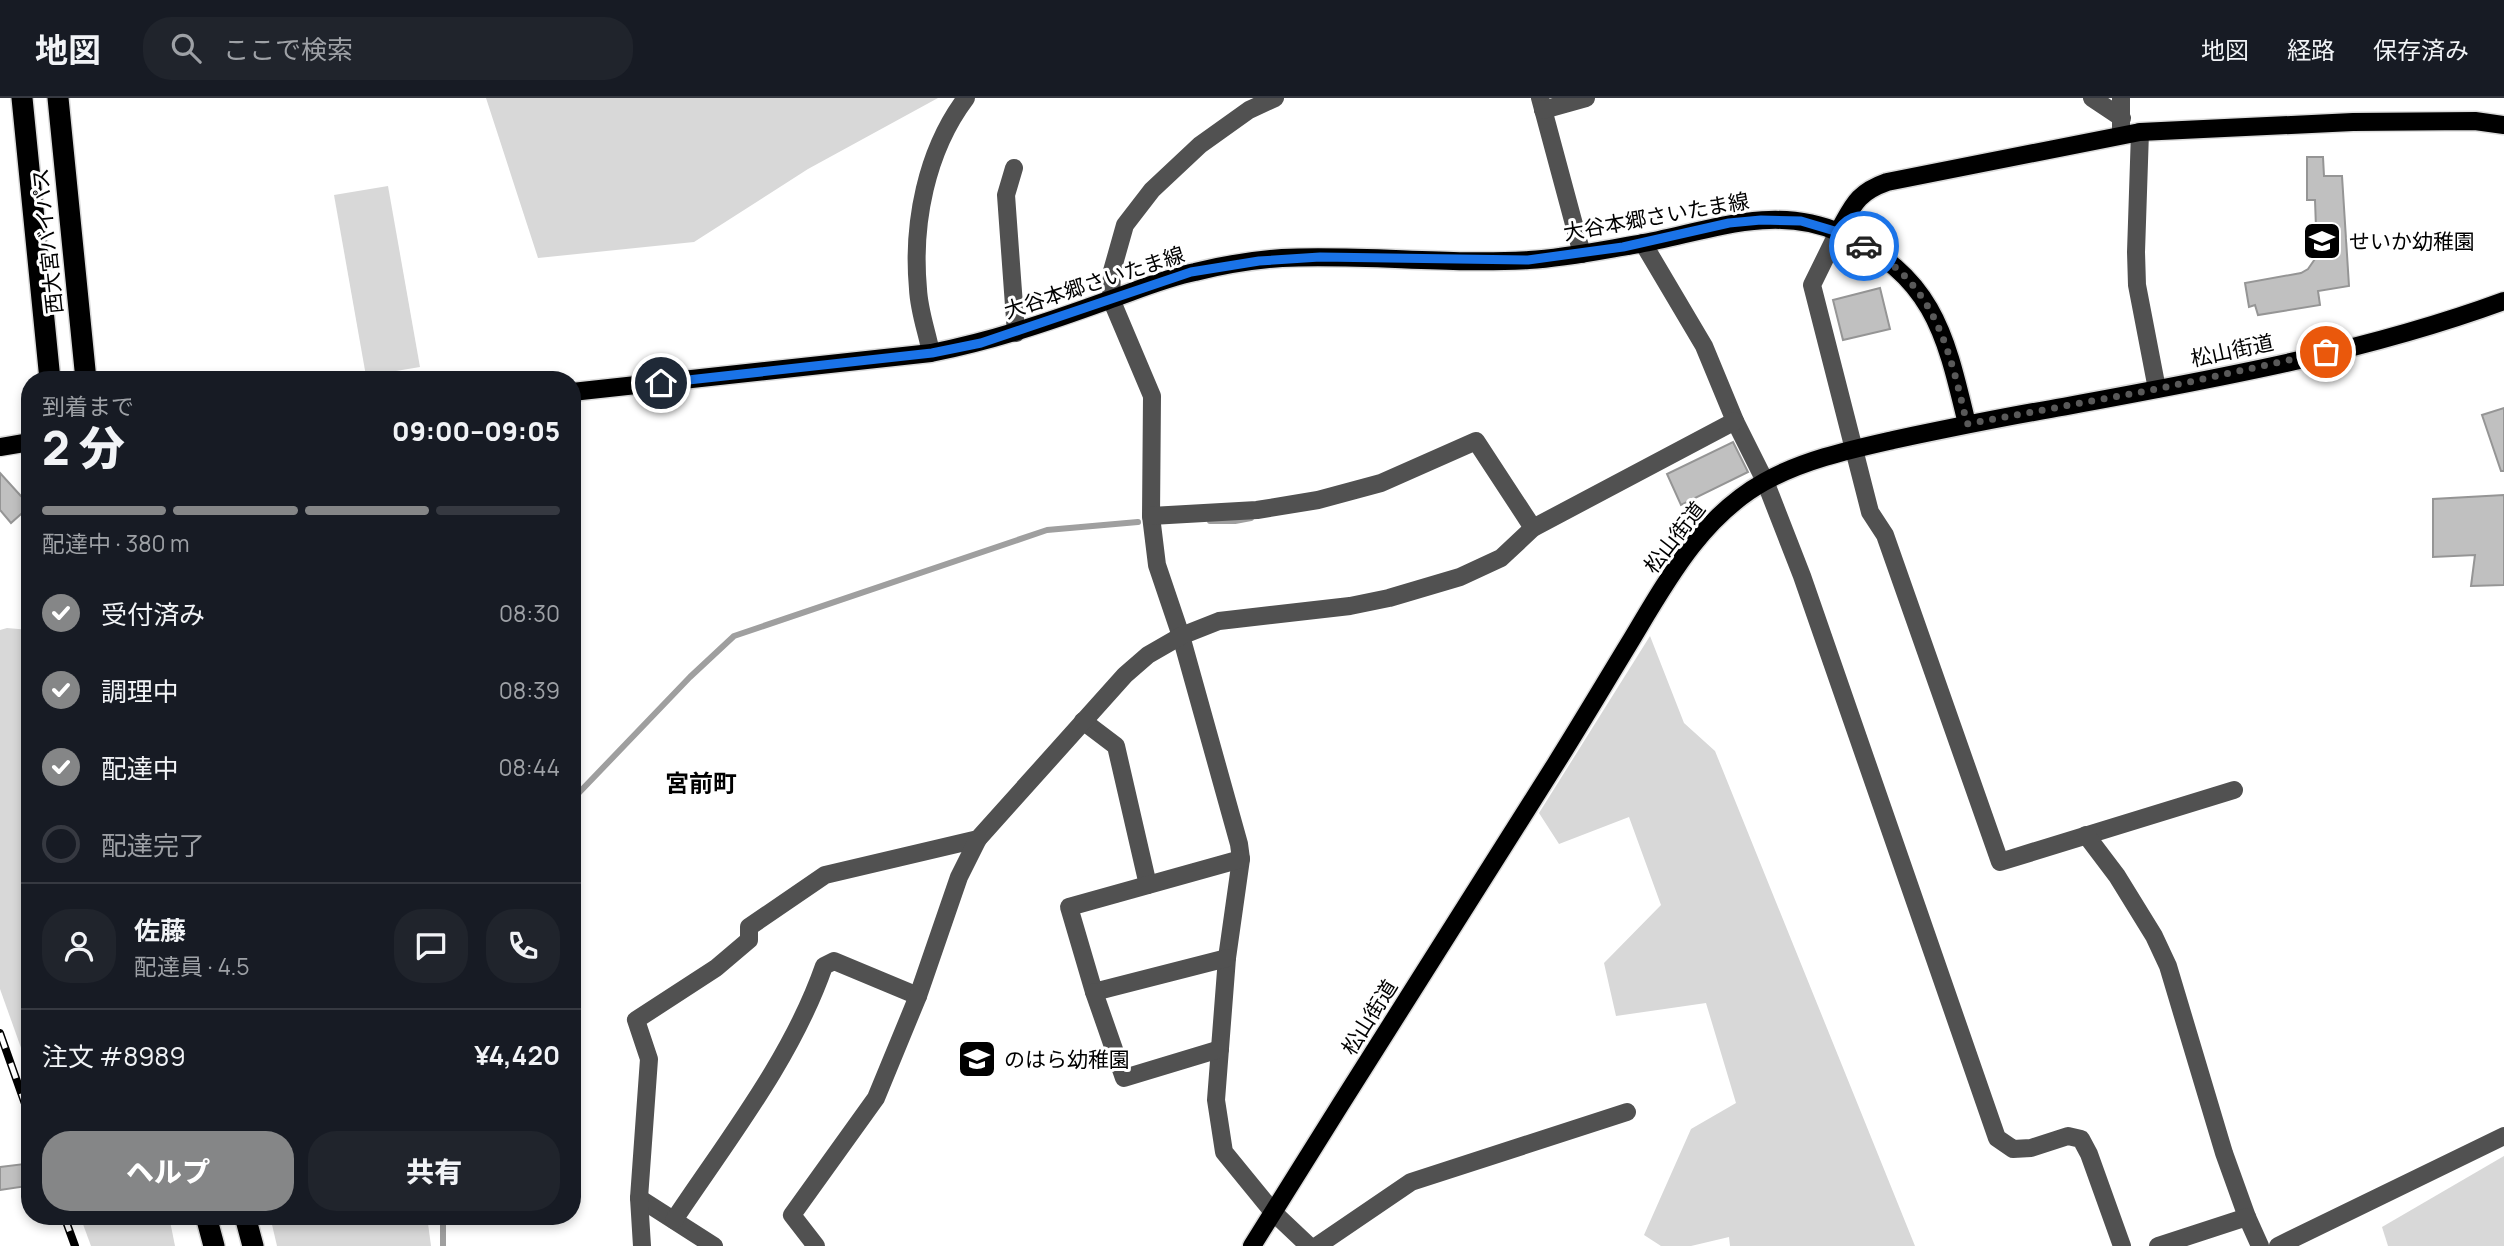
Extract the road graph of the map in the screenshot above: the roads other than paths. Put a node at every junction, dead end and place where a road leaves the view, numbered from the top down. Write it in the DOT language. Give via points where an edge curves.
graph roads {
  1 [pos="22,98"];
  2 [pos="58,98"];
  3 [pos="965,98"];
  4 [pos="1275,98"];
  5 [pos="1586,98"];
  6 [pos="2092,98"];
  7 [pos="2121,98"];
  8 [pos="1542,104"];
  9 [pos="2504,125"];
  10 [pos="2122,127"];
  11 [pos="2140,132"];
  12 [pos="1014,169"];
  13 [pos="1838,232"];
  14 [pos="1643,243"];
  15 [pos="1582,254"];
  16 [pos="1111,299"];
  17 [pos="2504,302"];
  18 [pos="1016,333"];
  19 [pos="932,353"];
  20 [pos="49,371"];
  21 [pos="85,371"];
  22 [pos="2157,389"];
  23 [pos="581,391"];
  24 [pos="1735,421"];
  25 [pos="1967,424"];
  26 [pos="21,444"];
  27 [pos="0,447"];
  28 [pos="1853,449"];
  29 [pos="1765,481"];
  30 [pos="1151,516"];
  31 [pos="1533,528"];
  32 [pos="1181,635"];
  33 [pos="1083,721"];
  34 [pos="2234,790"];
  35 [pos="2086,835"];
  36 [pos="978,839"];
  37 [pos="1241,859"];
  38 [pos="1148,885"];
  39 [pos="1227,958"];
  40 [pos="1094,992"];
  41 [pos="918,996"];
  42 [pos="1220,1049"];
  43 [pos="1627,1112"];
  44 [pos="2504,1136"];
  45 [pos="639,1198"];
  46 [pos="1273,1212"];
  47 [pos="2247,1217"];
  48 [pos="674,1220"];
  49 [pos="208,1225"];
  50 [pos="247,1225"];
  51 [pos="214,1246"];
  52 [pos="253,1246"];
  53 [pos="642,1246"];
  54 [pos="714,1246"];
  55 [pos="816,1246"];
  56 [pos="1252,1246"];
  57 [pos="1309,1246"];
  58 [pos="1317,1246"];
  59 [pos="2122,1246"];
  60 [pos="2158,1246"];
  61 [pos="2260,1246"];
  62 [pos="2278,1246"];
  1 -- 20 [label="highway, 西大宮バイパス"];
  2 -- 21 [label="highway, 西大宮バイパス"];
  3 -- 19 [label="street" via="950,119 926,184 916,238 918,292"];
  4 -- 16 [label="street" via="1249,110 1200,145 1152,190 1125,225 1112,271"];
  5 -- 8 [label="street"];
  6 -- 10 [label="street"];
  7 -- 10 [label="street"];
  8 -- 15 [label="street"];
  9 -- 11 [label="main road" via="2353,121"];
  10 -- 11 [label="main road"];
  10 -- 13 [label="main road" via="1870,188 1856,200"];
  11 -- 22 [label="street" via="2137,285"];
  12 -- 18 [label="street" via="1006,195"];
  13 -- 14 [label="main road, 大谷本郷さいたま線" via="1801,221 1761,220"];
  13 -- 25 [label="main road, 大谷本郷さいたま線" via="1906,275 1933,313 1945,340"];
  13 -- 28 [label="street" via="1812,285"];
  14 -- 15 [label="main road, 大谷本郷さいたま線"];
  14 -- 24 [label="street" via="1704,346"];
  15 -- 16 [label="main road, 大谷本郷さいたま線" via="1528,260 1280,258 1191,272"];
  16 -- 18 [label="main road, 大谷本郷さいたま線"];
  16 -- 30 [label="street" via="1152,396"];
  17 -- 22 [label="main road, 松山街道" via="2419,331"];
  18 -- 19 [label="main road, 大谷本郷さいたま線"];
  19 -- 23 [label="main road, 大谷本郷さいたま線"];
  22 -- 25 [label="main road, 松山街道"];
  24 -- 29 [label="street"];
  24 -- 31 [label="street"];
  25 -- 28 [label="main road, 松山街道"];
  26 -- 27 [label="main road"];
  28 -- 29 [label="main road, 松山街道"];
  28 -- 35 [label="street" via="1870,512 1885,535 2000,862"];
  29 -- 46 [label="main road, 松山街道" via="1718,515 1679,564"];
  29 -- 59 [label="street" via="1997,1138 2012,1149 2068,1136 2081,1139"];
  30 -- 31 [label="street" via="1257,510 1318,500 1381,483 1476,441"];
  30 -- 32 [label="street" via="1157,565"];
  31 -- 32 [label="street" via="1501,558 1460,577 1389,598 1219,621"];
  32 -- 33 [label="street" via="1125,675"];
  32 -- 37 [label="street"];
  33 -- 36 [label="street"];
  33 -- 38 [label="street" via="1116,746"];
  34 -- 35 [label="street"];
  35 -- 47 [label="street" via="2117,876 2168,966"];
  36 -- 41 [label="street" via="959,877"];
  36 -- 45 [label="street" via="825,874 750,927 749,940 716,968 636,1020 649,1059"];
  37 -- 38 [label="street"];
  37 -- 39 [label="street"];
  38 -- 40 [label="street" via="1069,907"];
  39 -- 40 [label="street"];
  39 -- 42 [label="street"];
  40 -- 42 [label="street" via="1124,1078"];
  41 -- 48 [label="street" via="834,961 824,965 811,1003 771,1075"];
  41 -- 55 [label="street" via="876,1098 792,1215"];
  42 -- 46 [label="street" via="1216,1100 1224,1152"];
  43 -- 58 [label="street" via="1410,1182"];
  44 -- 62 [label="street"];
  45 -- 48 [label="street"];
  45 -- 53 [label="street"];
  46 -- 56 [label="main road, 松山街道"];
  46 -- 57 [label="street"];
  47 -- 60 [label="street"];
  47 -- 61 [label="street"];
  48 -- 54 [label="street"];
  49 -- 51 [label="highway"];
  50 -- 52 [label="highway"];
}
